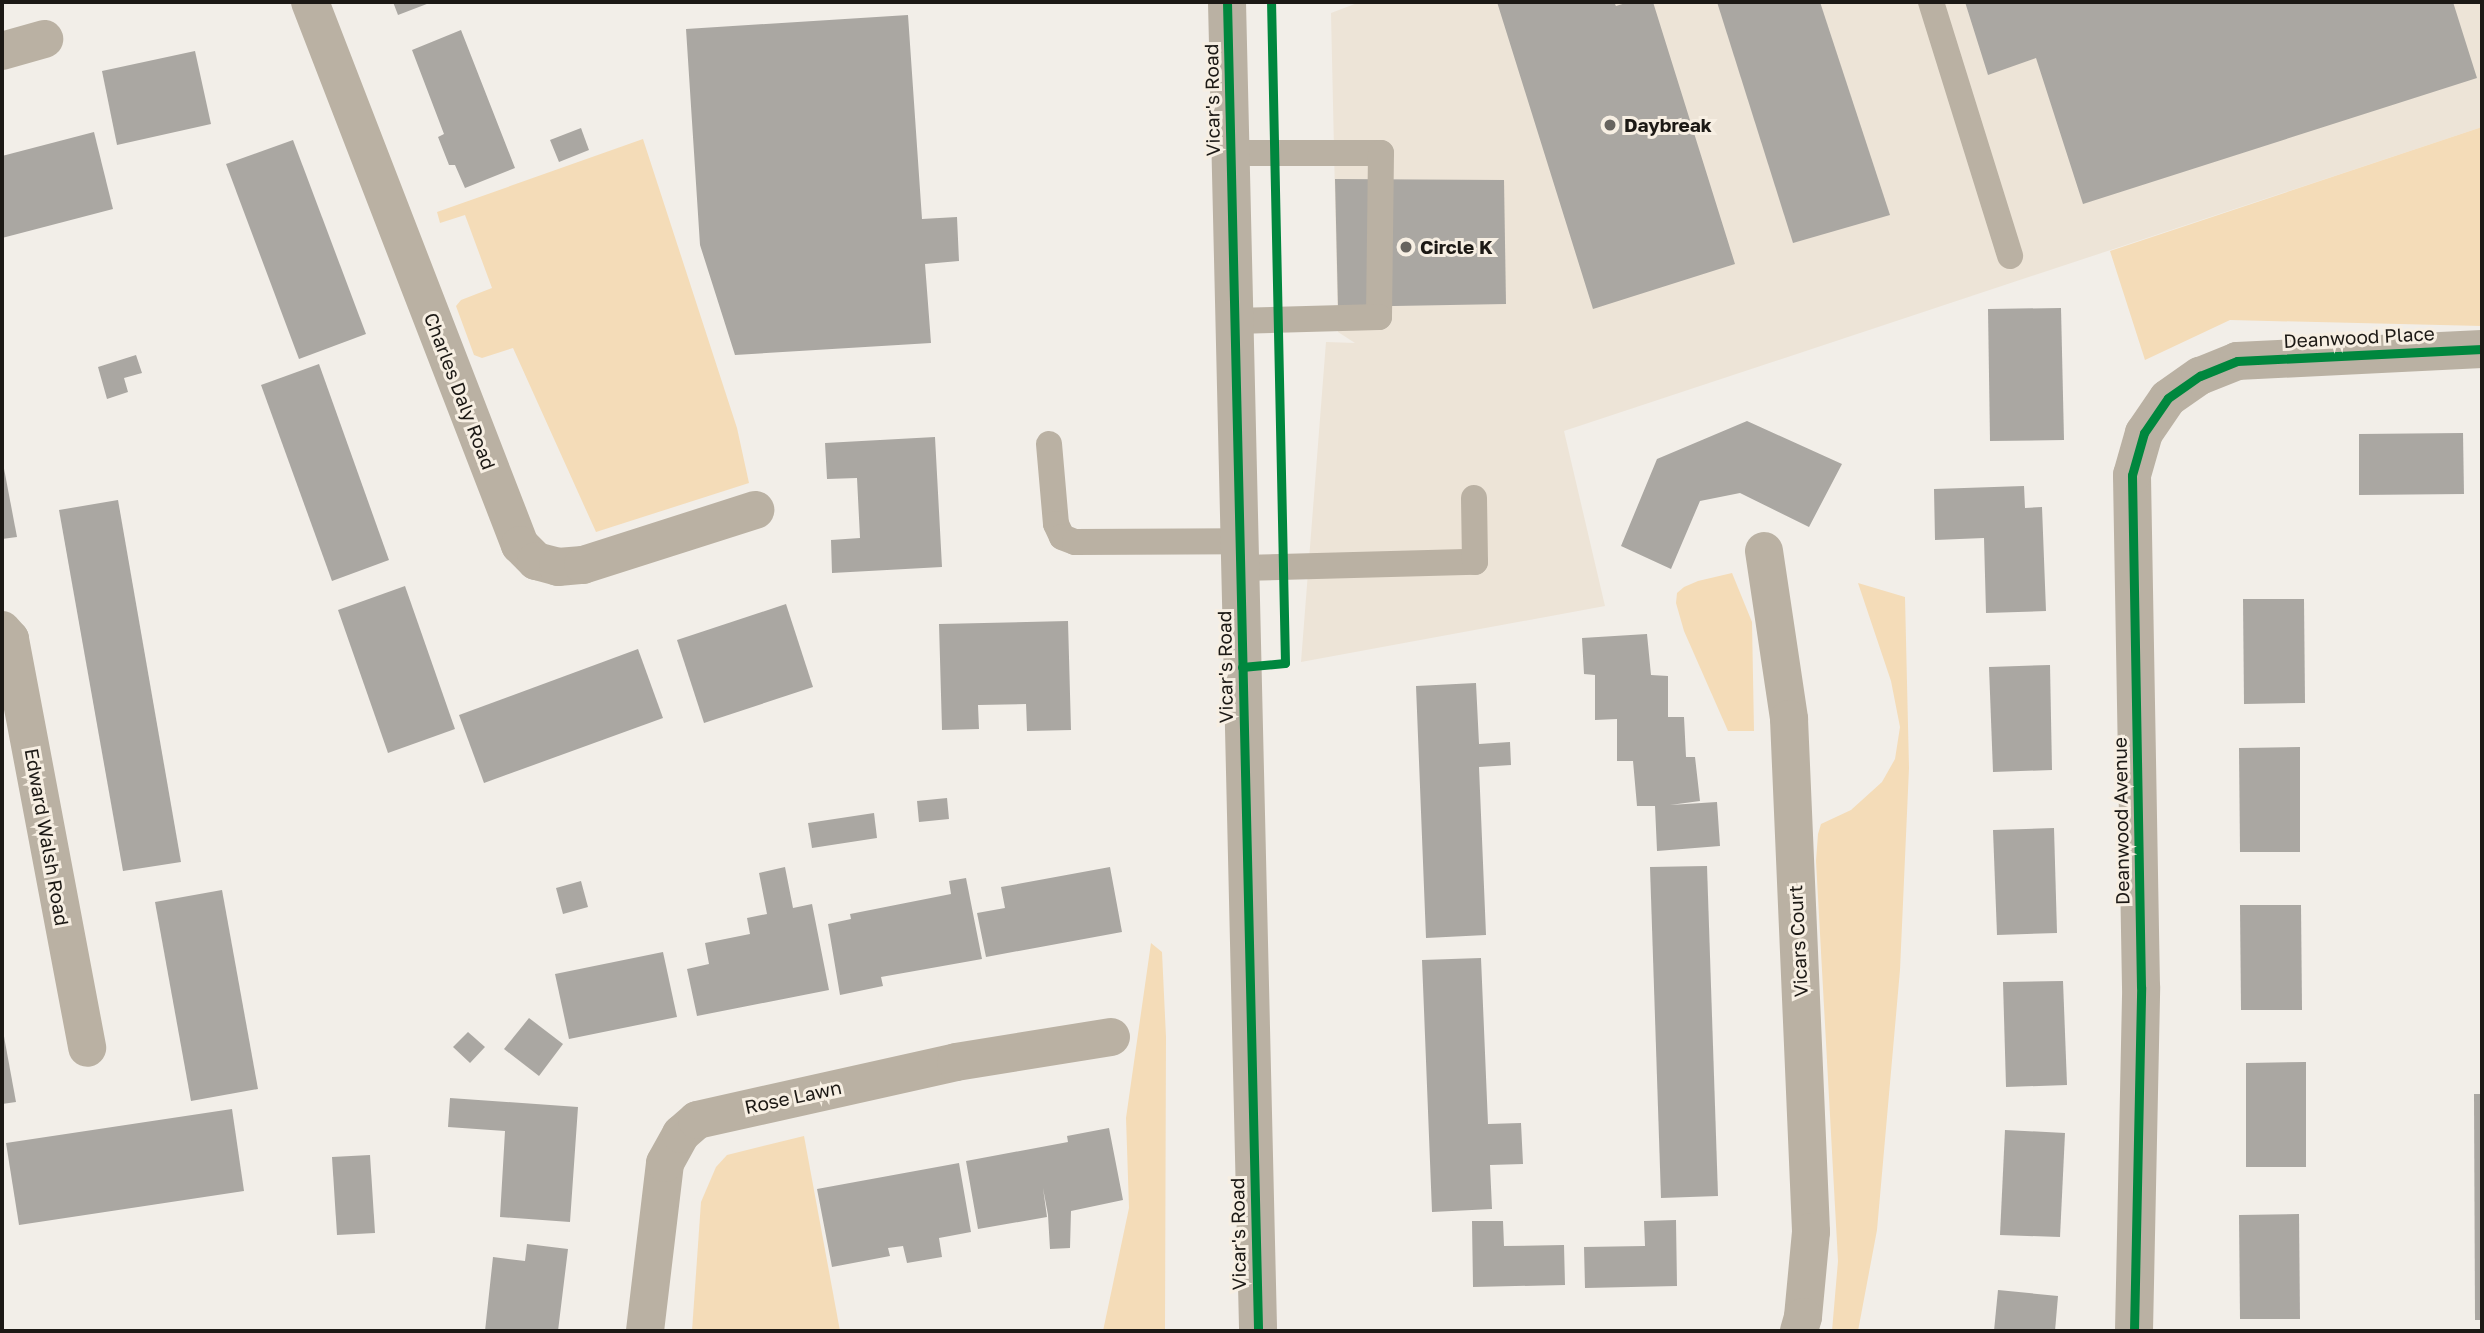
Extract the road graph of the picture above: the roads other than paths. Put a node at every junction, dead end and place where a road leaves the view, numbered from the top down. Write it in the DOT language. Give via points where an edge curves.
graph roads {
  1 [pos="310,2"];
  2 [pos="1227,2"];
  3 [pos="1931,2"];
  4 [pos="44,39"];
  5 [pos="2,51"];
  6 [pos="1231,153"];
  7 [pos="2010,256"];
  8 [pos="1234,321"];
  9 [pos="2482,349"];
  10 [pos="2237,361"];
  11 [pos="1049,444"];
  12 [pos="1474,498"];
  13 [pos="755,510"];
  14 [pos="1764,551"];
  15 [pos="1240,554"];
  16 [pos="2,630"];
  17 [pos="1111,1037"];
  18 [pos="87,1048"];
  19 [pos="645,1331"];
  20 [pos="1258,1331"];
  21 [pos="1799,1331"];
  22 [pos="2133,1331"];
  1 -- 13 [label="street, Charles Daly Road" via="520,545 536,561 558,567 583,565"];
  2 -- 6 [label="street, Vicar's Road"];
  3 -- 7 [label="lane"];
  4 -- 5 [label="street"];
  6 -- 8 [label="street, Vicar's Road"];
  6 -- 8 [label="lane" via="1381,153 1380,317"];
  8 -- 15 [label="street, Vicar's Road"];
  9 -- 10 [label="street, Deanwood Place"];
  10 -- 22 [label="street, Deanwood Avenue" via="2200,376 2168,398 2144,433 2132,475 2141,988"];
  11 -- 15 [label="lane" via="1056,524 1062,537 1075,542"];
  12 -- 15 [label="lane" via="1475,562"];
  14 -- 21 [label="street, Vicars Court" via="1788,719 1811,1218"];
  15 -- 20 [label="street, Vicar's Road"];
  16 -- 18 [label="street, Edward Walsh Road" via="10,639"];
  17 -- 19 [label="street, Rose Lawn" via="956,1062 697,1120 681,1134 665,1163"];
}
